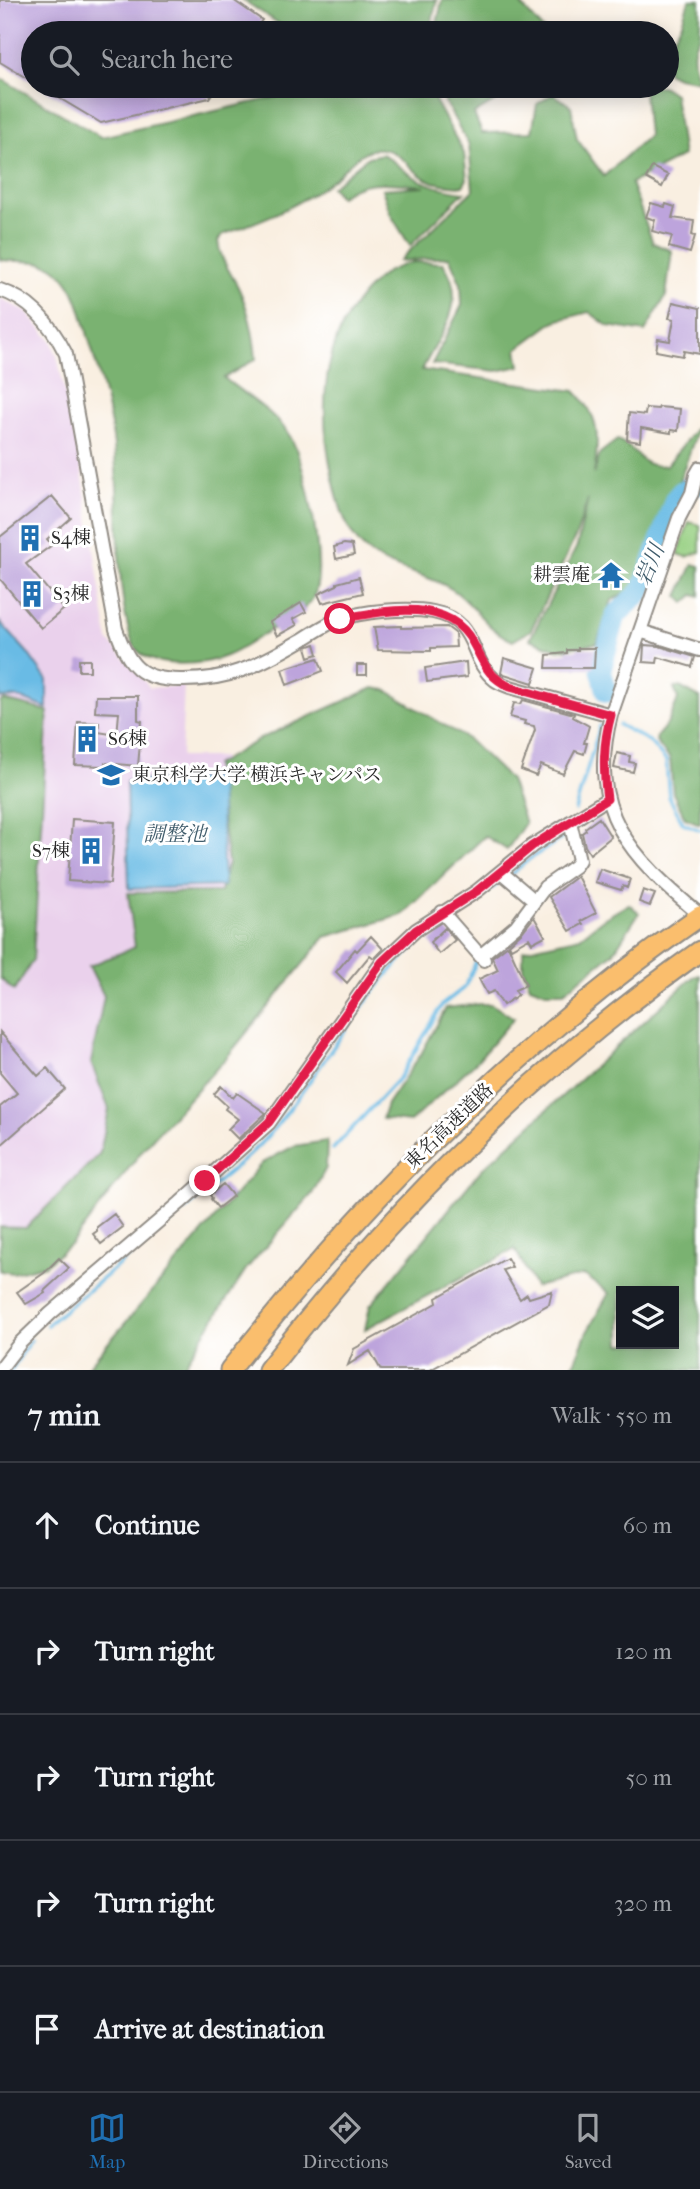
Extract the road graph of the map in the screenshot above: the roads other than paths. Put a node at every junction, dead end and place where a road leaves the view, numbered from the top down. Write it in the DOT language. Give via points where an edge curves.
graph roads {
  1 [pos="0,290"];
  2 [pos="698,471"];
  3 [pos="694,497"];
  4 [pos="640,631"];
  5 [pos="700,650"];
  6 [pos="611,715"];
  7 [pos="607,799"];
  8 [pos="570,822"];
  9 [pos="501,872"];
  10 [pos="534,900"];
  11 [pos="442,912"];
  12 [pos="700,915"];
  13 [pos="693,956"];
  14 [pos="0,1370"];
  15 [pos="230,1370"];
  16 [pos="268,1370"];
  1 -- 6 [label="street" via="30,306 65,354 116,629 129,660 140,670 154,679 224,677 251,668 340,619 432,612 464,629 496,680"];
  2 -- 3 [label="street"];
  3 -- 4 [label="street" via="679,518"];
  4 -- 5 [label="street"];
  4 -- 6 [label="street"];
  6 -- 7 [label="street" via="604,748"];
  7 -- 8 [label="street"];
  7 -- 12 [label="street" via="619,828 643,862"];
  8 -- 9 [label="street"];
  8 -- 10 [label="street" via="579,860"];
  9 -- 10 [label="street"];
  9 -- 11 [label="street"];
  10 -- 11 [label="street" via="516,926 482,958"];
  11 -- 14 [label="street" via="382,962 263,1129 50,1314"];
  12 -- 15 [label="highway, 東名高速道路" via="562,1023 432,1142 376,1198"];
  13 -- 16 [label="highway, 東名高速道路" via="579,1044 455,1158 356,1263"];
}
